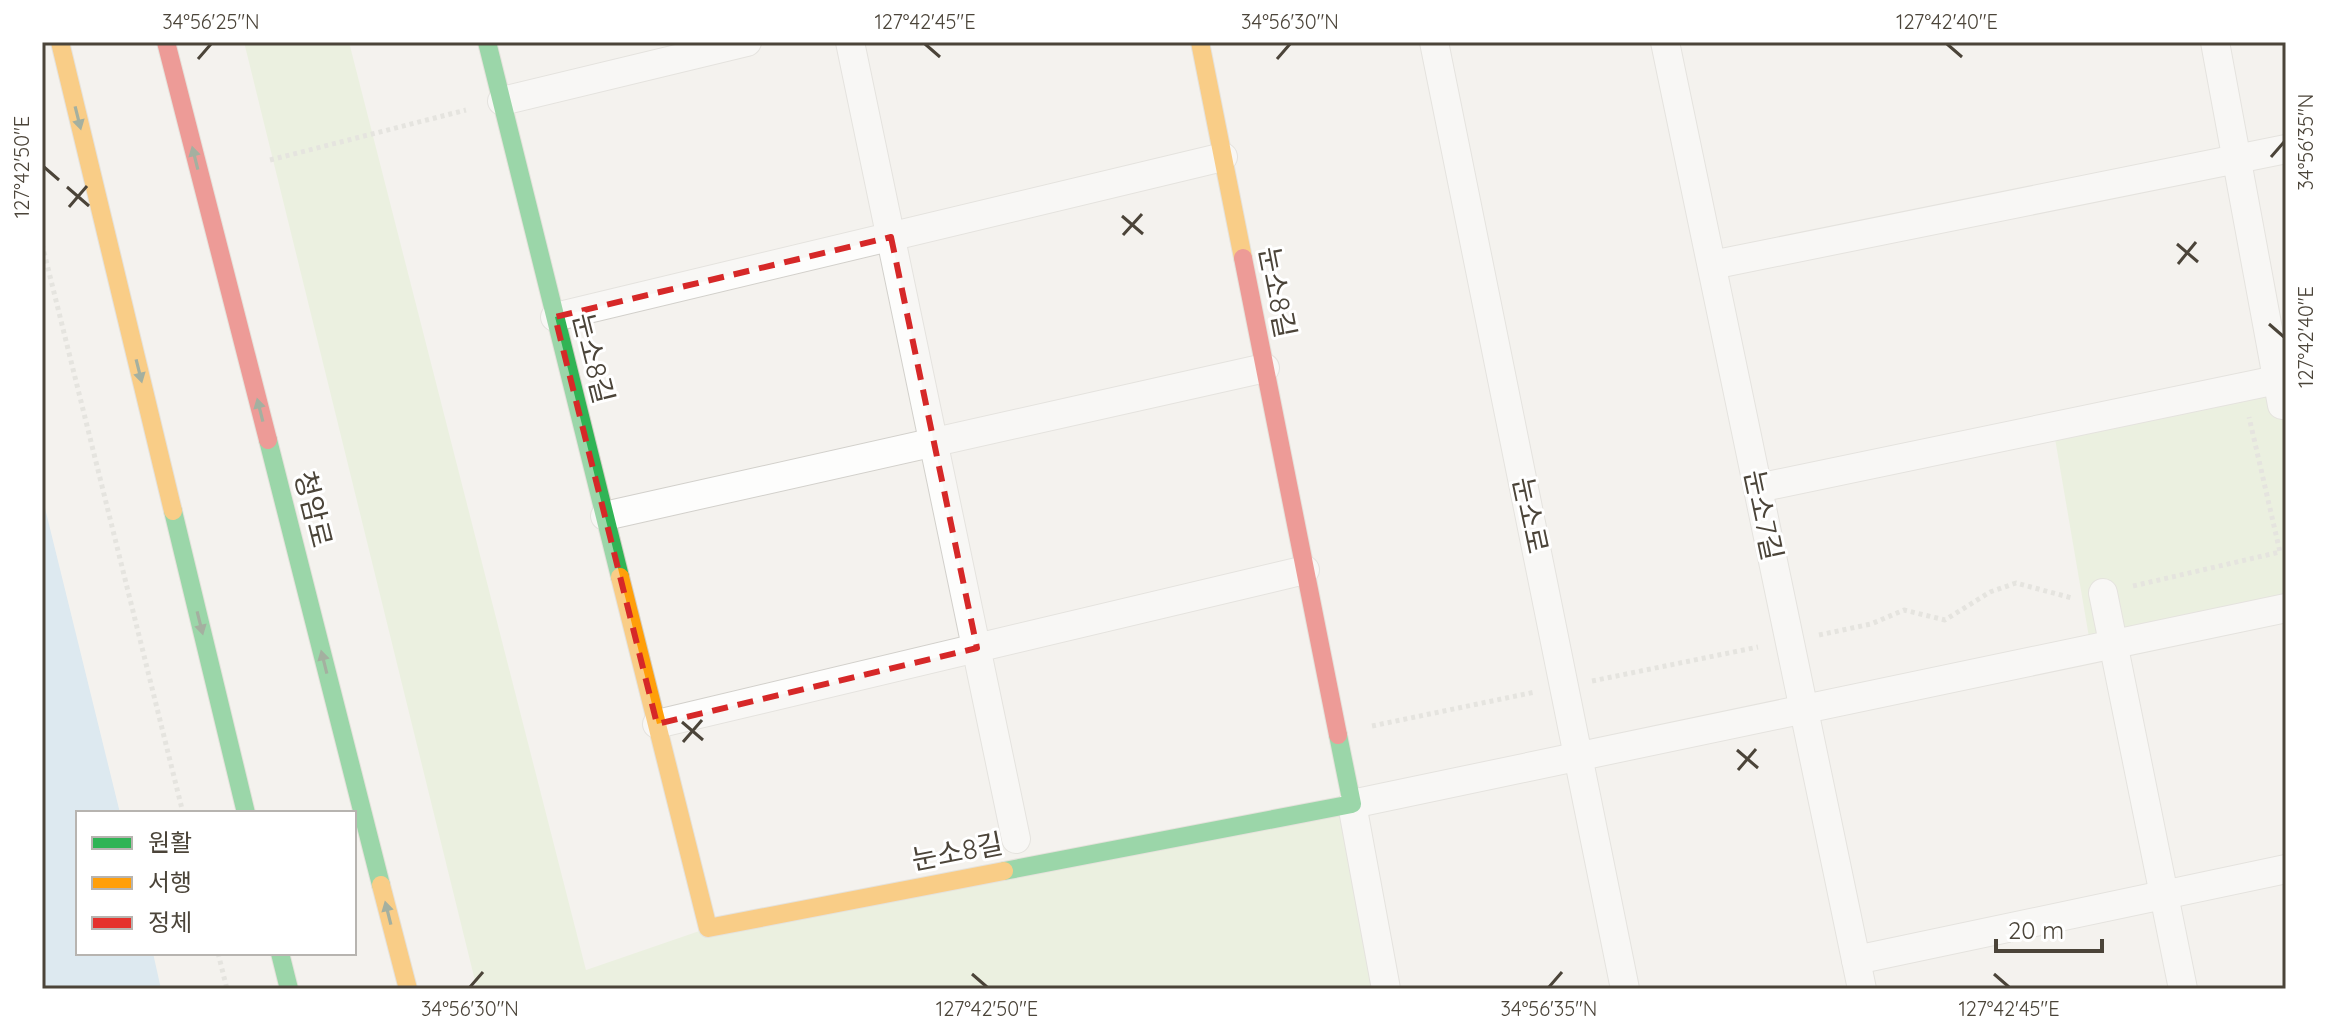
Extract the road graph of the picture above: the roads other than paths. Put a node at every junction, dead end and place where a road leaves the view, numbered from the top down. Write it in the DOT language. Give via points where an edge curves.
graph roads {
  1 [pos="60,42"];
  2 [pos="166,42"];
  3 [pos="487,42"];
  4 [pos="747,42"];
  5 [pos="850,42"];
  6 [pos="1200,42"];
  7 [pos="1434,42"];
  8 [pos="2215,42"];
  9 [pos="1669,43"];
  10 [pos="502,101"];
  11 [pos="2286,149"];
  12 [pos="1223,157"];
  13 [pos="2237,159"];
  14 [pos="891,237"];
  15 [pos="1712,265"];
  16 [pos="555,317"];
  17 [pos="1265,368"];
  18 [pos="2282,388"];
  19 [pos="934,442"];
  20 [pos="1758,488"];
  21 [pos="605,516"];
  22 [pos="1305,570"];
  23 [pos="2103,593"];
  24 [pos="2286,608"];
  25 [pos="2113,645"];
  26 [pos="977,648"];
  27 [pos="1804,709"];
  28 [pos="657,724"];
  29 [pos="1579,756"];
  30 [pos="1352,804"];
  31 [pos="246,811"];
  32 [pos="1016,839"];
  33 [pos="2286,869"];
  34 [pos="2164,895"];
  35 [pos="280,955"];
  36 [pos="1856,960"];
  37 [pos="289,989"];
  38 [pos="408,989"];
  39 [pos="1386,989"];
  40 [pos="1625,989"];
  41 [pos="1862,989"];
  42 [pos="2183,989"];
  1 -- 31 [label="street, one-way"];
  38 -- 2 [label="street, 청암로, one-way"];
  3 -- 10 [label="street, 눈소8길"];
  4 -- 10 [label="street"];
  5 -- 14 [label="street"];
  6 -- 12 [label="street, 눈소8길"];
  7 -- 29 [label="street, 눈소로"];
  8 -- 13 [label="street"];
  9 -- 15 [label="street, 눈소7길"];
  10 -- 16 [label="street, 눈소8길"];
  11 -- 13 [label="street"];
  12 -- 14 [label="street"];
  12 -- 17 [label="street, 눈소8길"];
  13 -- 15 [label="street"];
  13 -- 18 [label="street"];
  14 -- 16 [label="street"];
  14 -- 19 [label="street"];
  15 -- 20 [label="street, 눈소7길"];
  16 -- 21 [label="street, 눈소8길"];
  17 -- 19 [label="street"];
  17 -- 22 [label="street, 눈소8길"];
  18 -- 20 [label="street"];
  19 -- 21 [label="street"];
  19 -- 26 [label="street"];
  20 -- 27 [label="street, 눈소7길"];
  21 -- 28 [label="street, 눈소8길"];
  22 -- 26 [label="street"];
  22 -- 30 [label="street, 눈소8길"];
  23 -- 25 [label="street"];
  24 -- 25 [label="street"];
  25 -- 27 [label="street"];
  25 -- 34 [label="street"];
  26 -- 28 [label="street"];
  26 -- 32 [label="street"];
  27 -- 29 [label="street"];
  27 -- 36 [label="street, 눈소7길"];
  28 -- 30 [label="street, 눈소8길" via="708,928"];
  29 -- 30 [label="street"];
  29 -- 40 [label="street, 눈소로"];
  30 -- 39 [label="street"];
  33 -- 34 [label="street"];
  34 -- 36 [label="street"];
  34 -- 42 [label="street"];
  35 -- 37 [label="street"];
  36 -- 41 [label="street, 눈소7길"];
}
